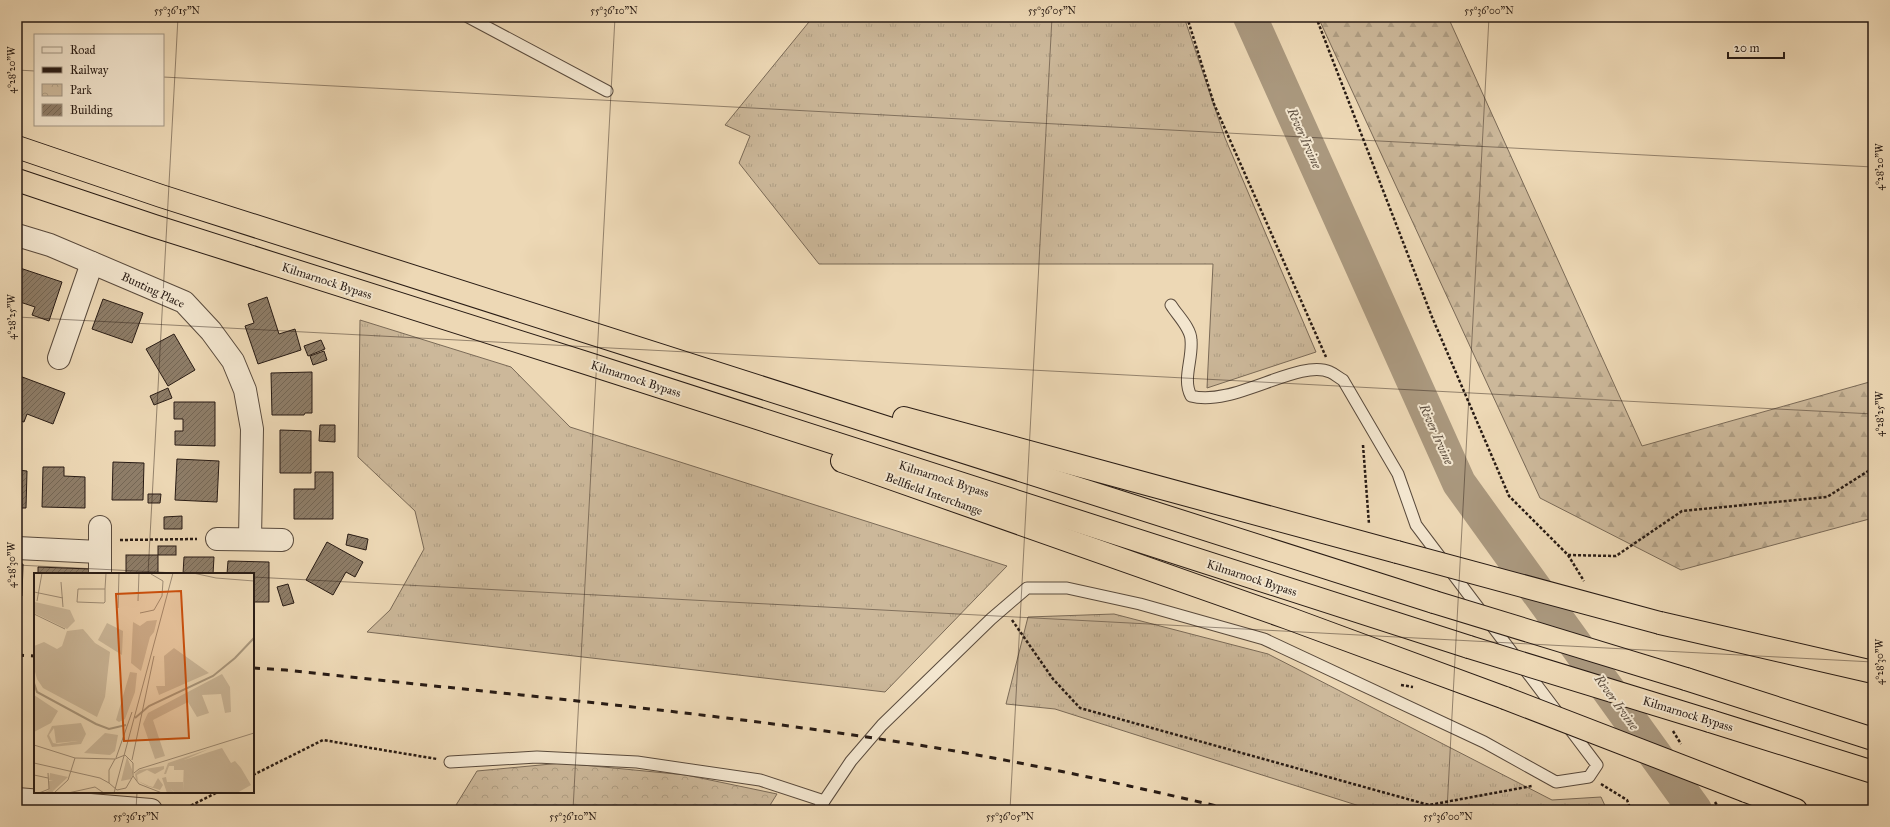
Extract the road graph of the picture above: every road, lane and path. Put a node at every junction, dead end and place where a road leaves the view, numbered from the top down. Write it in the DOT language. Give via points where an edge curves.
graph roads {
  1 [pos="468,17"];
  2 [pos="1187,17"];
  3 [pos="1316,17"];
  4 [pos="607,91"];
  5 [pos="17,147"];
  6 [pos="17,180"];
  7 [pos="17,234"];
  8 [pos="92,263"];
  9 [pos="1171,305"];
  10 [pos="592,333"];
  11 [pos="58,358"];
  12 [pos="583,362"];
  13 [pos="1333,374"];
  14 [pos="1362,438"];
  15 [pos="1873,468"];
  16 [pos="1369,528"];
  17 [pos="217,539"];
  18 [pos="250,539"];
  19 [pos="99,540"];
  20 [pos="282,540"];
  21 [pos="17,548"];
  22 [pos="100,573"];
  23 [pos="1004,608"];
  24 [pos="1873,672"];
  25 [pos="1873,739"];
  26 [pos="450,762"];
  27 [pos="1873,772"];
  28 [pos="254,774"];
  29 [pos="1588,776"];
  30 [pos="1556,782"];
  31 [pos="216,793"];
  32 [pos="17,799"];
  33 [pos="821,806"];
  34 [pos="151,810"];
  35 [pos="182,810"];
  36 [pos="1631,810"];
  37 [pos="1796,810"];
  1 -- 4 [label="lane"];
  2 -- 13 [label="path" via="1214,104"];
  3 -- 15 [label="path" via="1432,317 1508,496 1568,555 1616,556 1682,511 1827,497"];
  5 -- 10 [label="highway" via="168,198"];
  6 -- 12 [label="highway, Kilmarnock Bypass"];
  7 -- 8 [label="street, Bunting Place"];
  8 -- 11 [label="street"];
  8 -- 18 [label="street, Bunting Place" via="184,302 211,330 233,361 245,390 252,429"];
  9 -- 13 [label="lane" via="1192,340 1187,388 1191,396 1201,399 1223,397 1309,370"];
  10 -- 24 [label="highway, bridge" via="1660,623"];
  10 -- 25 [label="highway, bridge" via="1434,602"];
  12 -- 27 [label="highway, Kilmarnock Bypass, bridge" via="1469,647"];
  12 -- 37 [label="highway, Bellfield Interchange, bridge" via="898,482 1288,618"];
  13 -- 29 [label="lane" via="1343,380 1398,474 1416,525 1597,765"];
  14 -- 16 [label="path"];
  17 -- 18 [label="street"];
  17 -- 19 [label="path"];
  18 -- 20 [label="street"];
  19 -- 21 [label="street"];
  19 -- 22 [label="street"];
  23 -- 30 [label="lane" via="1027,588 1067,588 1140,604 1264,639 1484,742"];
  23 -- 30 [label="path" via="1053,679 1080,708 1429,804"];
  23 -- 33 [label="lane" via="882,725 851,761"];
  26 -- 28 [label="path" via="323,740"];
  26 -- 33 [label="lane" via="537,756 637,762 760,780"];
  29 -- 30 [label="lane"];
  29 -- 36 [label="path" via="1627,800"];
  31 -- 35 [label="path"];
  32 -- 34 [label="street"];
}
